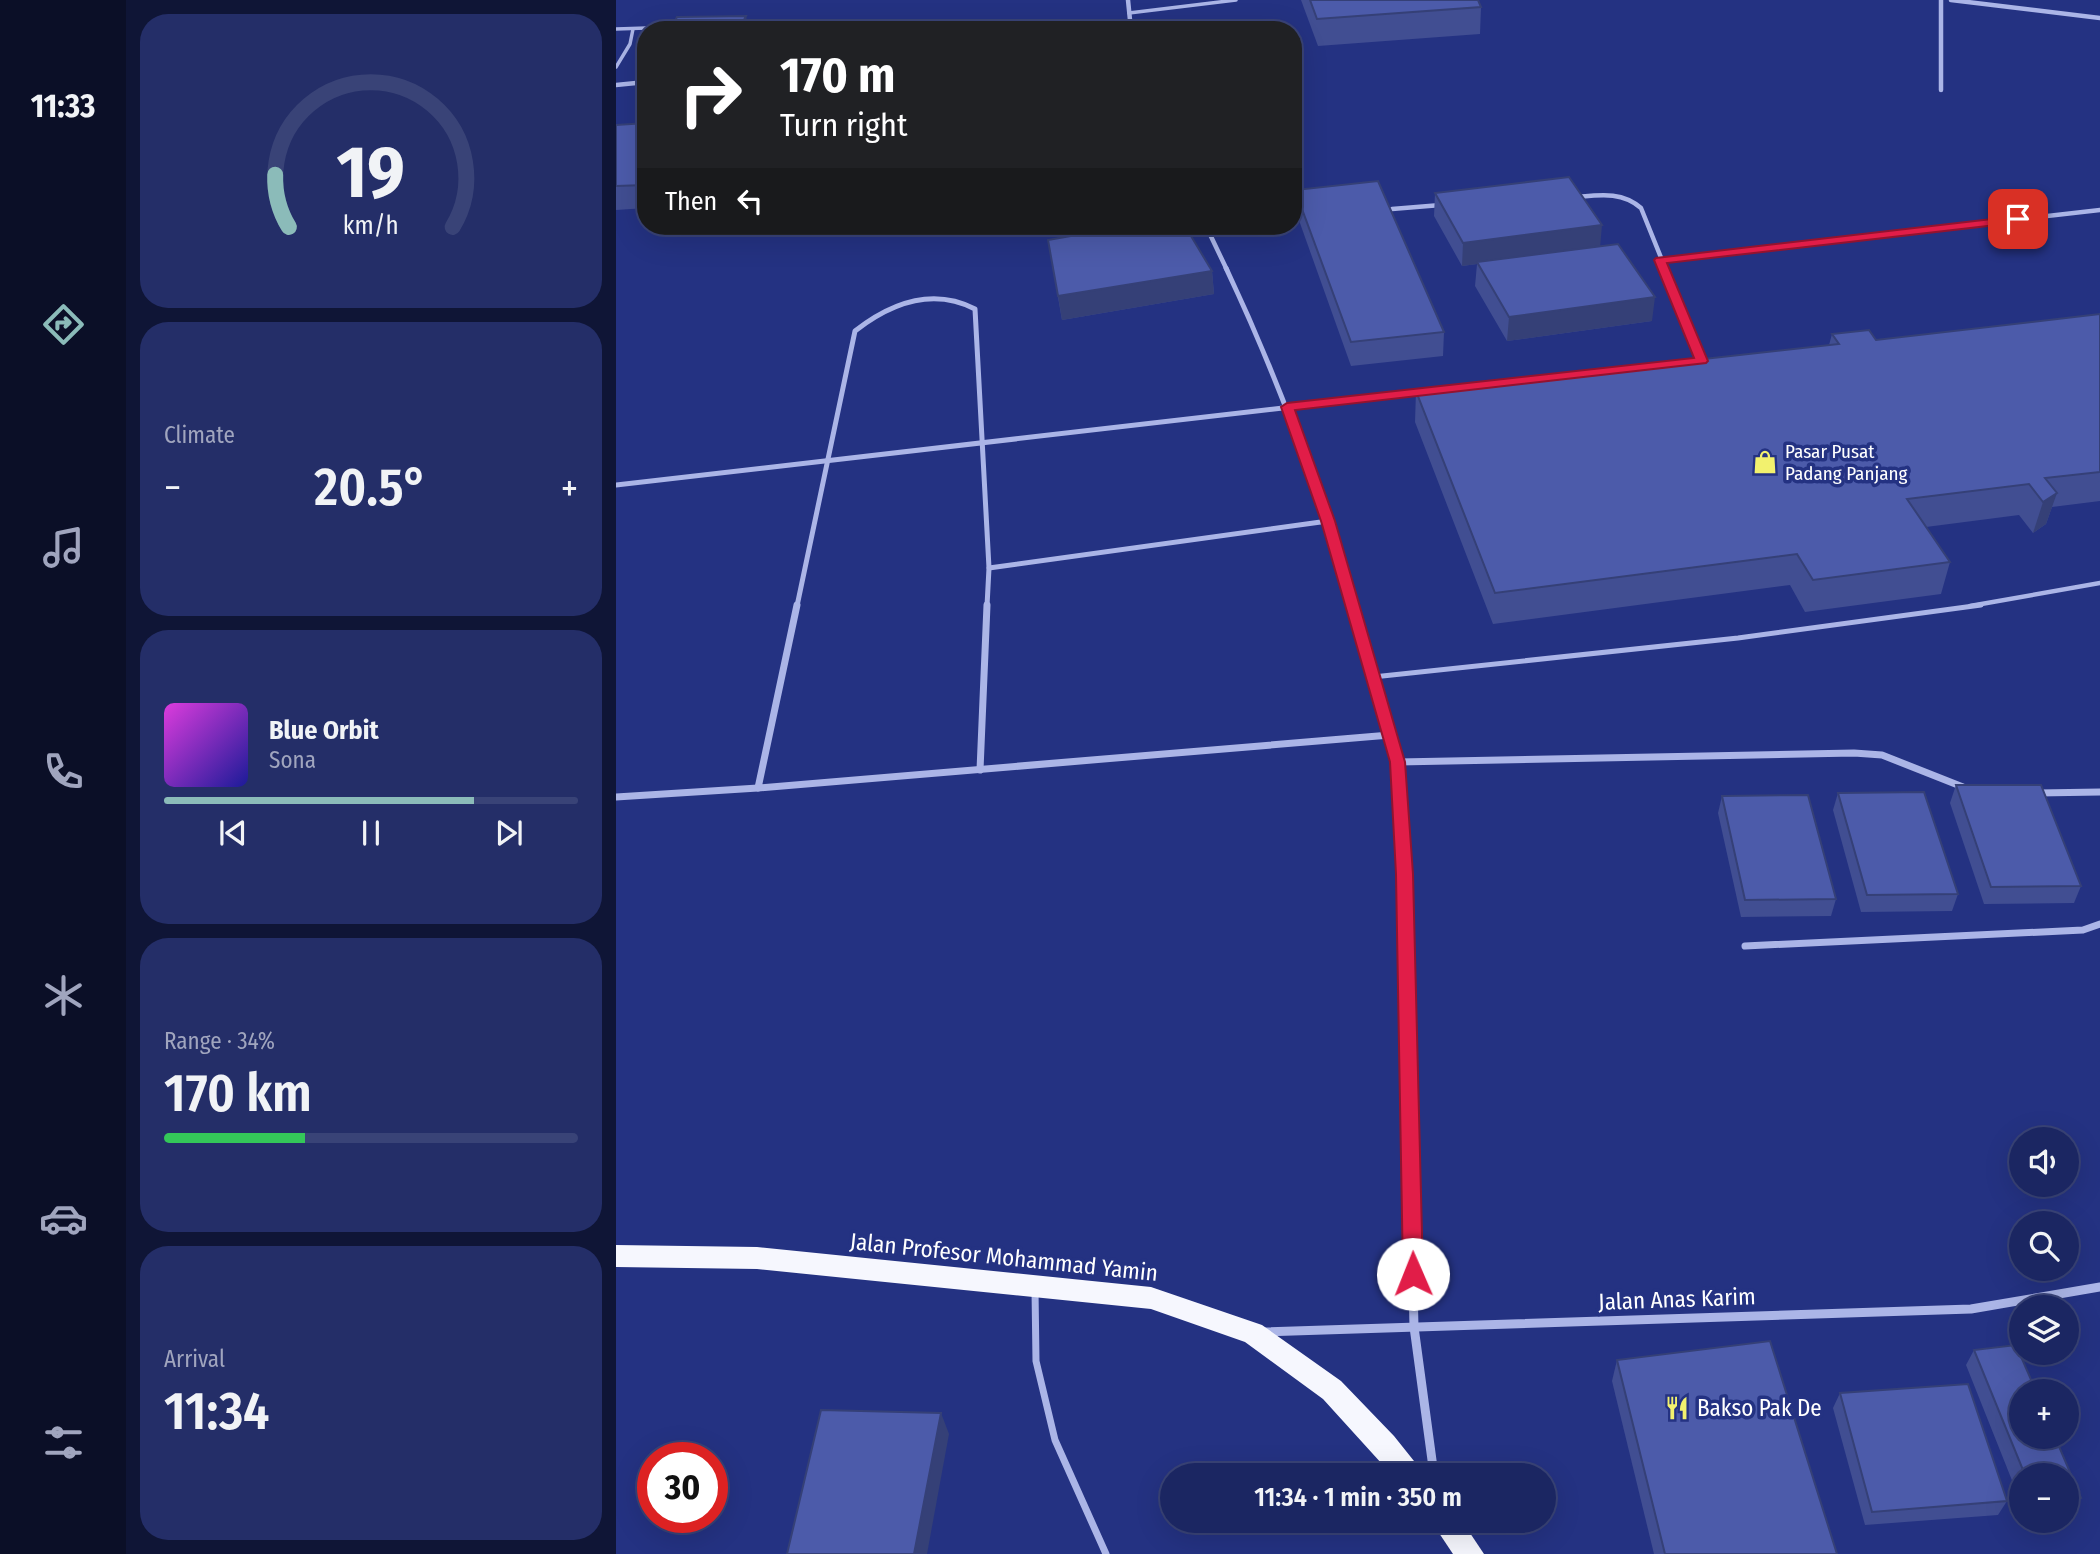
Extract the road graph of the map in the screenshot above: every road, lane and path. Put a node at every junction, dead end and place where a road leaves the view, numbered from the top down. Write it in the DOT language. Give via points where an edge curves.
graph roads {
  1 [pos="1128,0"];
  2 [pos="1236,0"];
  3 [pos="1941,0"];
  4 [pos="1951,0"];
  5 [pos="1129,12"];
  6 [pos="2100,18"];
  7 [pos="1130,21"];
  8 [pos="616,29"];
  9 [pos="634,29"];
  10 [pos="637,29"];
  11 [pos="616,67"];
  12 [pos="637,83"];
  13 [pos="616,85"];
  14 [pos="1941,90"];
  15 [pos="1568,197"];
  16 [pos="1446,205"];
  17 [pos="1392,209"];
  18 [pos="2100,210"];
  19 [pos="1210,235"];
  20 [pos="1660,260"];
  21 [pos="1715,359"];
  22 [pos="1702,361"];
  23 [pos="1688,362"];
  24 [pos="1426,391"];
  25 [pos="1287,407"];
  26 [pos="982,444"];
  27 [pos="827,461"];
  28 [pos="616,485"];
  29 [pos="1328,521"];
  30 [pos="989,568"];
  31 [pos="2100,583"];
  32 [pos="1373,677"];
  33 [pos="1390,735"];
  34 [pos="1398,762"];
  35 [pos="980,770"];
  36 [pos="758,789"];
  37 [pos="1977,790"];
  38 [pos="2100,792"];
  39 [pos="2025,793"];
  40 [pos="616,797"];
  41 [pos="2100,924"];
  42 [pos="1745,946"];
  43 [pos="616,1256"];
  44 [pos="1035,1287"];
  45 [pos="2100,1287"];
  46 [pos="1414,1328"];
  47 [pos="1253,1333"];
  48 [pos="1399,1463"];
  49 [pos="1432,1463"];
  50 [pos="1454,1533"];
  51 [pos="1106,1554"];
  52 [pos="1470,1554"];
  1 -- 5 [label="street"];
  2 -- 5 [label="lane"];
  3 -- 14 [label="street"];
  4 -- 6 [label="street"];
  5 -- 7 [label="street"];
  8 -- 9 [label="lane"];
  9 -- 10 [label="lane"];
  9 -- 11 [label="lane"];
  12 -- 13 [label="street"];
  15 -- 20 [label="street" via="1609,194 1636,202"];
  16 -- 17 [label="street"];
  18 -- 20 [label="street"];
  19 -- 25 [label="street" via="1265,348"];
  20 -- 22 [label="street"];
  21 -- 22 [label="street"];
  22 -- 23 [label="street"];
  24 -- 25 [label="street"];
  25 -- 26 [label="street"];
  25 -- 29 [label="street"];
  26 -- 27 [label="street"];
  26 -- 27 [label="street" via="975,309 962,300 917,299 871,318 855,331"];
  26 -- 30 [label="street"];
  27 -- 28 [label="street"];
  27 -- 36 [label="street"];
  29 -- 30 [label="street"];
  29 -- 32 [label="street"];
  30 -- 35 [label="street"];
  31 -- 32 [label="lane" via="1826,627"];
  32 -- 33 [label="street"];
  33 -- 34 [label="street"];
  33 -- 35 [label="street"];
  34 -- 37 [label="street" via="1882,755 1953,785"];
  34 -- 46 [label="street"];
  35 -- 36 [label="street"];
  36 -- 40 [label="street"];
  38 -- 39 [label="street"];
  41 -- 42 [label="street" via="2083,930"];
  43 -- 44 [label="highway, Jalan Profesor Mohammad Yamin" via="757,1258"];
  44 -- 47 [label="highway, Jalan Profesor Mohammad Yamin" via="1151,1298"];
  44 -- 51 [label="lane" via="1036,1361 1055,1440"];
  45 -- 46 [label="street, Jalan Anas Karim" via="1971,1309"];
  46 -- 47 [label="street, Jalan Anas Karim"];
  46 -- 49 [label="street"];
  47 -- 48 [label="highway, Jalan Profesor Mohammad Yamin" via="1332,1390"];
  50 -- 52 [label="highway"];
}
